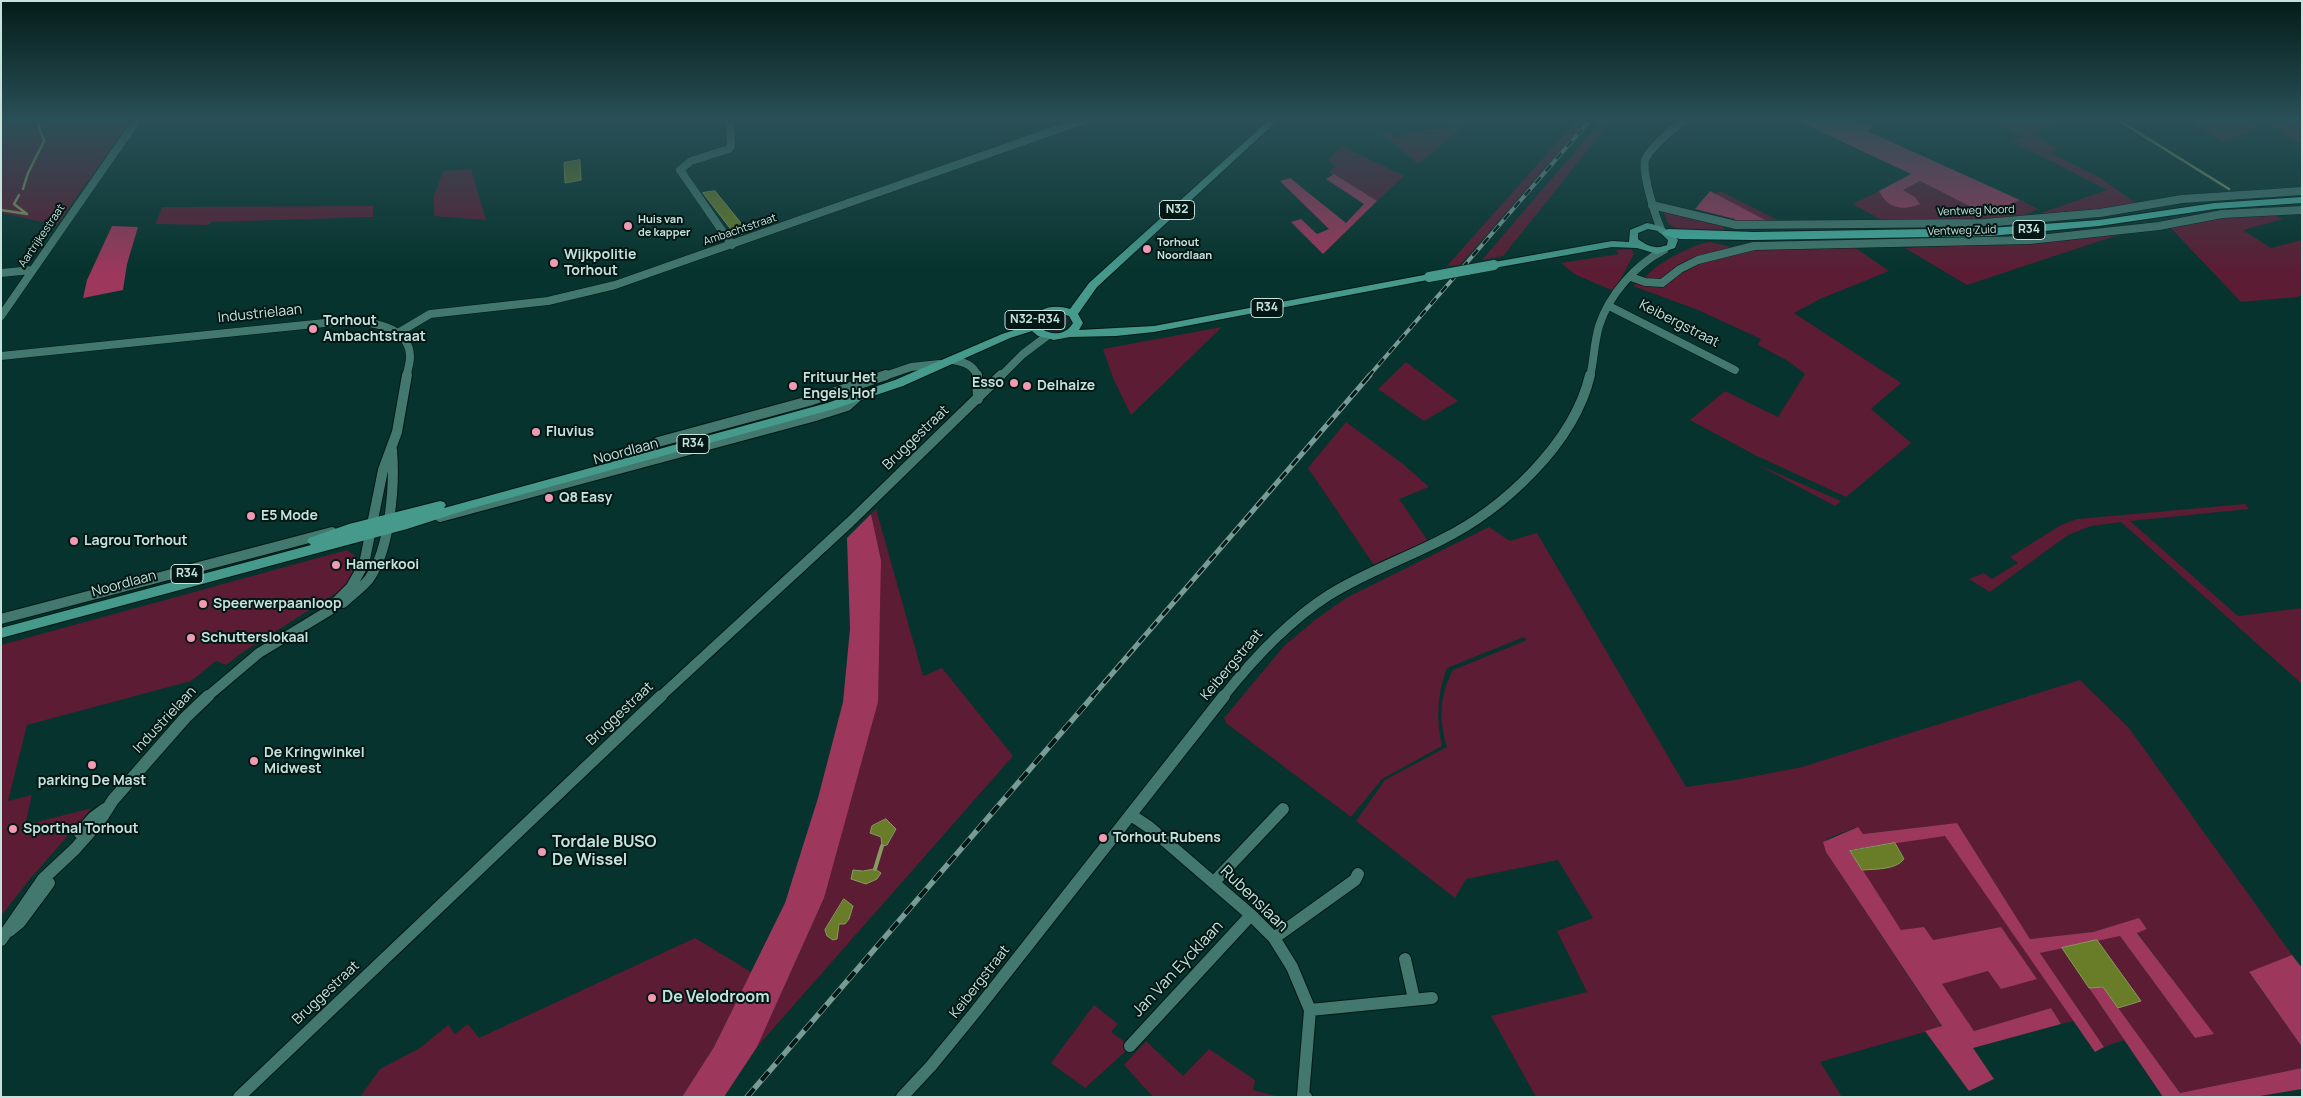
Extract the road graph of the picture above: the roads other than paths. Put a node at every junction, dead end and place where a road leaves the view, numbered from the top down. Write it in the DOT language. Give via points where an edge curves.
graph roads {
  1 [pos="101,171"];
  2 [pos="681,171"];
  3 [pos="941,171"];
  4 [pos="1218,171"];
  5 [pos="1645,171"];
  6 [pos="2302,191"];
  7 [pos="2302,200"];
  8 [pos="1652,206"];
  9 [pos="2302,210"];
  10 [pos="1647,226"];
  11 [pos="1632,236"];
  12 [pos="1666,239"];
  13 [pos="1612,244"];
  14 [pos="732,246"];
  15 [pos="1640,246"];
  16 [pos="1639,267"];
  17 [pos="32,270"];
  18 [pos="1,273"];
  19 [pos="1631,277"];
  20 [pos="1093,285"];
  21 [pos="1609,306"];
  22 [pos="1056,309"];
  23 [pos="1,316"];
  24 [pos="1038,316"];
  25 [pos="1075,317"];
  26 [pos="1039,332"];
  27 [pos="398,333"];
  28 [pos="1106,333"];
  29 [pos="1069,334"];
  30 [pos="1006,336"];
  31 [pos="1,356"];
  32 [pos="953,360"];
  33 [pos="1735,370"];
  34 [pos="978,399"];
  35 [pos="392,450"];
  36 [pos="386,525"];
  37 [pos="371,528"];
  38 [pos="338,532"];
  39 [pos="326,612"];
  40 [pos="1,619"];
  41 [pos="1,624"];
  42 [pos="1,633"];
  43 [pos="1283,809"];
  44 [pos="1131,815"];
  45 [pos="1358,874"];
  46 [pos="1214,882"];
  47 [pos="1251,915"];
  48 [pos="3,937"];
  49 [pos="1274,938"];
  50 [pos="1405,959"];
  51 [pos="1432,998"];
  52 [pos="1414,999"];
  53 [pos="1310,1010"];
  54 [pos="1130,1046"];
  55 [pos="1304,1096"];
  56 [pos="238,1097"];
  57 [pos="902,1097"];
  1 -- 17 [label="street, Aartrijkestraat"];
  2 -- 14 [label="street"];
  3 -- 14 [label="street, Ambachtstraat"];
  4 -- 20 [label="main road, N32"];
  5 -- 8 [label="street"];
  6 -- 8 [label="street, Ventweg Noord" via="2190,199 2100,213 1984,223 1736,225 1712,222 1671,206"];
  7 -- 12 [label="highway, R34" via="2215,206 2038,229"];
  8 -- 10 [label="street"];
  8 -- 12 [label="street"];
  9 -- 19 [label="street, Ventweg Zuid" via="2222,214 2132,229 2030,240 1754,246 1732,249 1697,261 1662,283"];
  10 -- 11 [label="main road" via="1636,229"];
  10 -- 12 [label="main road"];
  11 -- 13 [label="main road, R34"];
  11 -- 15 [label="main road"];
  12 -- 15 [label="main road"];
  12 -- 16 [label="street, Keibergstraat"];
  13 -- 15 [label="main road, R34"];
  13 -- 28 [label="main road, R34, bridge" via="1173,326"];
  14 -- 27 [label="street, Ambachtstraat" via="572,296 430,314"];
  15 -- 16 [label="street, Keibergstraat" via="1644,252"];
  16 -- 19 [label="street, Keibergstraat"];
  17 -- 18 [label="street"];
  17 -- 23 [label="street, Aartrijkestraat"];
  19 -- 21 [label="street, Keibergstraat"];
  20 -- 22 [label="main road, N32"];
  20 -- 25 [label="main road, N32" via="1076,307"];
  21 -- 33 [label="street, Keibergstraat"];
  21 -- 44 [label="street, Keibergstraat" via="1601,320 1582,400 1565,431 1544,458 1472,523 1344,586 1293,621 1242,674"];
  22 -- 24 [label="main road, N32-R34"];
  22 -- 25 [label="main road, N32-R34"];
  24 -- 26 [label="main road, N32-R34" via="1034,321"];
  24 -- 30 [label="main road, Noordlaan / R34" via="1011,329"];
  25 -- 28 [label="main road, R34" via="1086,328"];
  25 -- 29 [label="main road, N32-R34" via="1076,327"];
  26 -- 29 [label="main road, N32-R34" via="1058,337"];
  26 -- 30 [label="main road, Noordlaan / R34"];
  26 -- 34 [label="street, Bruggestraat" via="1023,354"];
  27 -- 31 [label="street, Industrielaan" via="377,324 344,321"];
  27 -- 35 [label="street, Industrielaan" via="410,356"];
  28 -- 29 [label="main road, R34"];
  30 -- 32 [label="main road, Noordlaan / R34"];
  32 -- 34 [label="street" via="976,369"];
  32 -- 36 [label="main road, Noordlaan / R34" via="809,406"];
  32 -- 36 [label="main road, Noordlaan / R34" via="856,398 429,517"];
  34 -- 56 [label="street, Bruggestraat"];
  35 -- 36 [label="street, Industrielaan" via="393,479"];
  35 -- 37 [label="street, Industrielaan" via="383,470"];
  36 -- 37 [label="main road, Noordlaan / R34"];
  36 -- 39 [label="street, Industrielaan" via="373,573 348,599"];
  37 -- 38 [label="main road, Noordlaan / R34"];
  37 -- 39 [label="street, Industrielaan" via="360,574"];
  37 -- 42 [label="main road, Noordlaan / R34"];
  38 -- 40 [label="street, Noordlaan" via="291,541"];
  38 -- 41 [label="main road, Noordlaan / R34"];
  39 -- 48 [label="street, Industrielaan" via="274,643 223,682 173,730 108,807 94,817 67,849 60,868 20,922"];
  43 -- 46 [label="street"];
  44 -- 46 [label="street, Rubenslaan"];
  44 -- 57 [label="street, Keibergstraat" via="976,1011"];
  45 -- 49 [label="street" via="1355,880"];
  46 -- 47 [label="street, Rubenslaan"];
  47 -- 49 [label="street, Rubenslaan"];
  47 -- 54 [label="street, Jan Van Eycklaan"];
  49 -- 53 [label="street, Rubenslaan" via="1292,966"];
  50 -- 52 [label="street"];
  51 -- 52 [label="street"];
  52 -- 53 [label="street"];
  53 -- 55 [label="street, Rubenslaan"];
}
